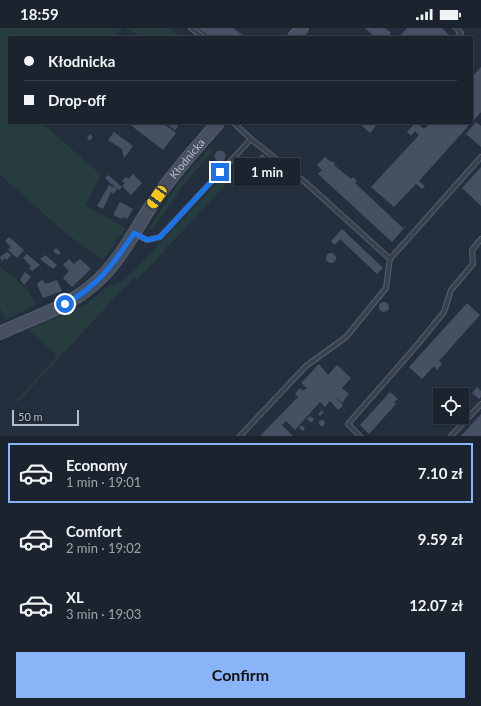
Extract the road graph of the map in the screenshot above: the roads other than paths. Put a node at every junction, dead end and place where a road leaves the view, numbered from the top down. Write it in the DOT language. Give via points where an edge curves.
graph roads {
  1 [pos="191,28"];
  2 [pos="302,28"];
  3 [pos="456,28"];
  4 [pos="202,36"];
  5 [pos="295,36"];
  6 [pos="459,36"];
  7 [pos="217,124"];
  8 [pos="235,124"];
  9 [pos="251,138"];
  10 [pos="481,157"];
  11 [pos="134,233"];
  12 [pos="481,239"];
  13 [pos="390,259"];
  14 [pos="0,333"];
  15 [pos="481,404"];
  16 [pos="240,436"];
  17 [pos="360,436"];
  18 [pos="451,436"];
  1 -- 4 [label="lane"];
  2 -- 5 [label="street"];
  3 -- 6 [label="lane" via="461,33"];
  7 -- 11 [label="street, Kłodnicka" via="174,174"];
  8 -- 9 [label="lane"];
  9 -- 11 [label="lane" via="160,237 147,240"];
  9 -- 13 [label="lane" via="305,182"];
  10 -- 13 [label="lane"];
  11 -- 14 [label="street, Kłodnicka" via="112,265 86,291 55,309"];
  12 -- 17 [label="lane" via="472,250 473,264 451,290 444,312 348,424"];
  13 -- 16 [label="lane" via="386,288 346,337 306,366"];
  15 -- 18 [label="lane"];
}
